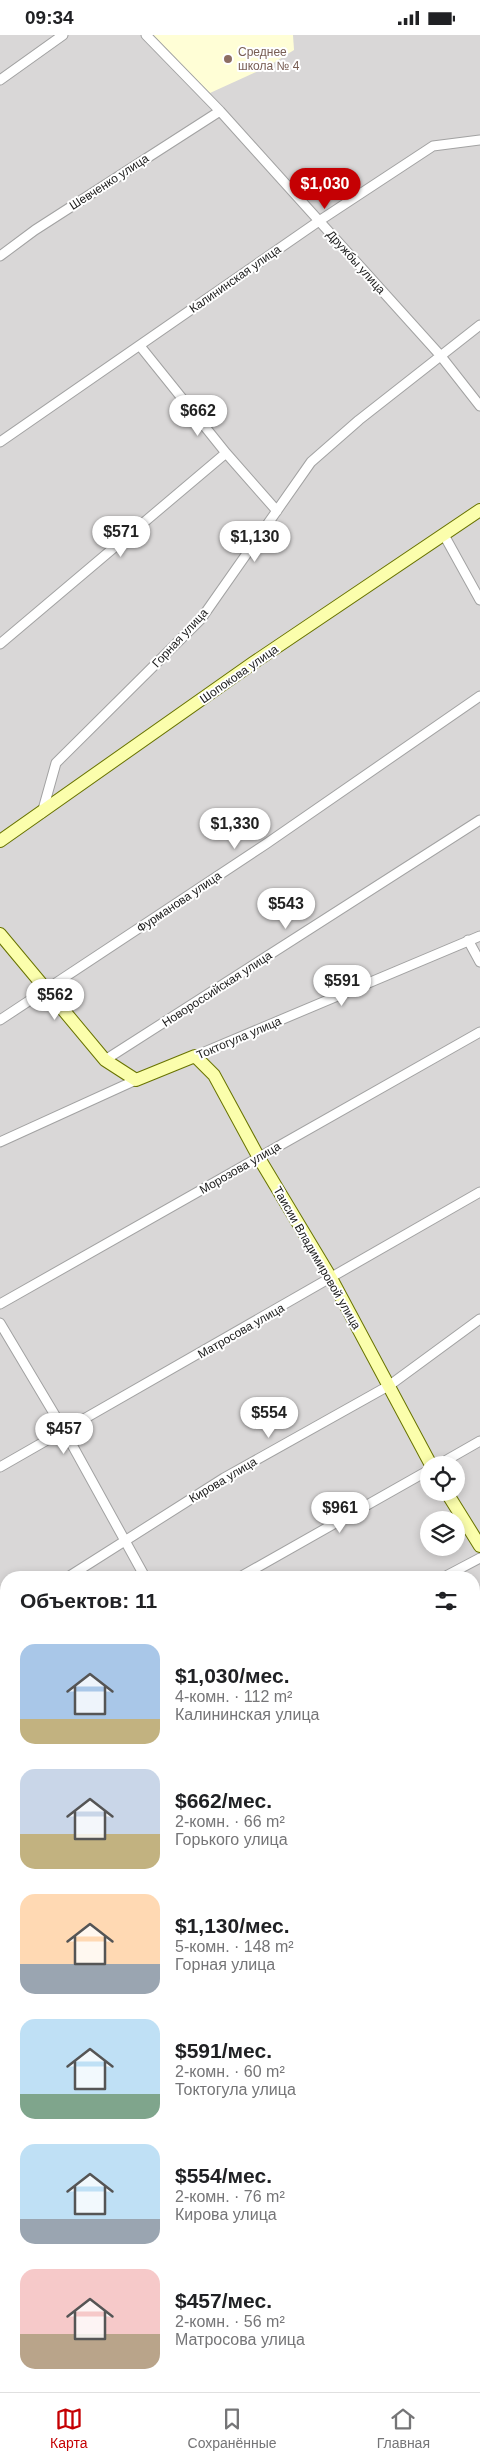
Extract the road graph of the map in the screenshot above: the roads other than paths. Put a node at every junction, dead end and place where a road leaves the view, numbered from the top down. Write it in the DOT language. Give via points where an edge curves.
graph roads {
  1 [pos="63,35"];
  2 [pos="146,35"];
  3 [pos="0,80"];
  4 [pos="220,111"];
  5 [pos="480,140"];
  6 [pos="319,221"];
  7 [pos="0,256"];
  8 [pos="480,325"];
  9 [pos="140,346"];
  10 [pos="440,355"];
  11 [pos="480,406"];
  12 [pos="0,442"];
  13 [pos="226,453"];
  14 [pos="480,510"];
  15 [pos="277,511"];
  16 [pos="444,535"];
  17 [pos="480,600"];
  18 [pos="0,644"];
  19 [pos="480,696"];
  20 [pos="42,813"];
  21 [pos="480,820"];
  22 [pos="0,841"];
  23 [pos="0,934"];
  24 [pos="480,936"];
  25 [pos="468,940"];
  26 [pos="480,962"];
  27 [pos="46,990"];
  28 [pos="0,1020"];
  29 [pos="480,1032"];
  30 [pos="195,1056"];
  31 [pos="105,1060"];
  32 [pos="136,1080"];
  33 [pos="0,1142"];
  34 [pos="259,1158"];
  35 [pos="480,1192"];
  36 [pos="331,1279"];
  37 [pos="0,1304"];
  38 [pos="480,1319"];
  39 [pos="0,1323"];
  40 [pos="390,1385"];
  41 [pos="64,1432"];
  42 [pos="480,1441"];
  43 [pos="426,1456"];
  44 [pos="454,1456"];
  45 [pos="0,1467"];
  46 [pos="420,1475"];
  47 [pos="452,1501"];
  48 [pos="125,1543"];
  49 [pos="480,1546"];
  50 [pos="480,1558"];
  51 [pos="78,1571"];
  52 [pos="141,1571"];
  53 [pos="251,1571"];
  54 [pos="455,1571"];
  1 -- 3 [label="street"];
  2 -- 4 [label="street, Дружбы улица"];
  4 -- 6 [label="street, Дружбы улица"];
  4 -- 7 [label="street, Шевченко улица" via="34,230"];
  5 -- 6 [label="street, Калининская улица" via="433,146"];
  6 -- 9 [label="street, Калининская улица"];
  6 -- 10 [label="street, Дружбы улица"];
  8 -- 10 [label="street, Горная улица"];
  9 -- 12 [label="street, Калининская улица"];
  9 -- 13 [label="street"];
  10 -- 11 [label="street, Дружбы улица"];
  10 -- 15 [label="street, Горная улица" via="311,462"];
  13 -- 15 [label="street"];
  13 -- 18 [label="street"];
  14 -- 16 [label="street, Шопокова улица"];
  15 -- 20 [label="street, Горная улица" via="201,619 56,763"];
  16 -- 17 [label="street"];
  16 -- 20 [label="street, Шопокова улица" via="253,663"];
  19 -- 27 [label="street, Фурманова улица" via="266,844"];
  20 -- 22 [label="street, Шопокова улица"];
  21 -- 31 [label="street, Новороссийская улица"];
  23 -- 27 [label="street"];
  24 -- 25 [label="street, Токтогула улица"];
  25 -- 26 [label="street"];
  25 -- 30 [label="street, Токтогула улица"];
  27 -- 28 [label="street, Фурманова улица"];
  27 -- 31 [label="street"];
  29 -- 34 [label="street, Морозова улица"];
  30 -- 32 [label="street, Токтогула улица"];
  30 -- 34 [label="street, Таисии Владимировой улица" via="214,1075"];
  31 -- 32 [label="street"];
  32 -- 33 [label="street, Токтогула улица"];
  34 -- 36 [label="street, Таисии Владимировой улица"];
  34 -- 37 [label="street, Морозова улица"];
  35 -- 36 [label="street, Матросова улица"];
  36 -- 40 [label="street, Таисии Владимировой улица"];
  36 -- 41 [label="street, Матросова улица"];
  38 -- 40 [label="street, Кирова улица"];
  39 -- 41 [label="street"];
  40 -- 43 [label="street, Таисии Владимировой улица"];
  40 -- 48 [label="street, Кирова улица" via="224,1478"];
  41 -- 45 [label="street, Матросова улица"];
  41 -- 48 [label="street"];
  42 -- 44 [label="street"];
  46 -- 53 [label="street"];
  47 -- 49 [label="street"];
  48 -- 51 [label="street, Кирова улица"];
  48 -- 52 [label="street"];
  50 -- 54 [label="street"];
}
